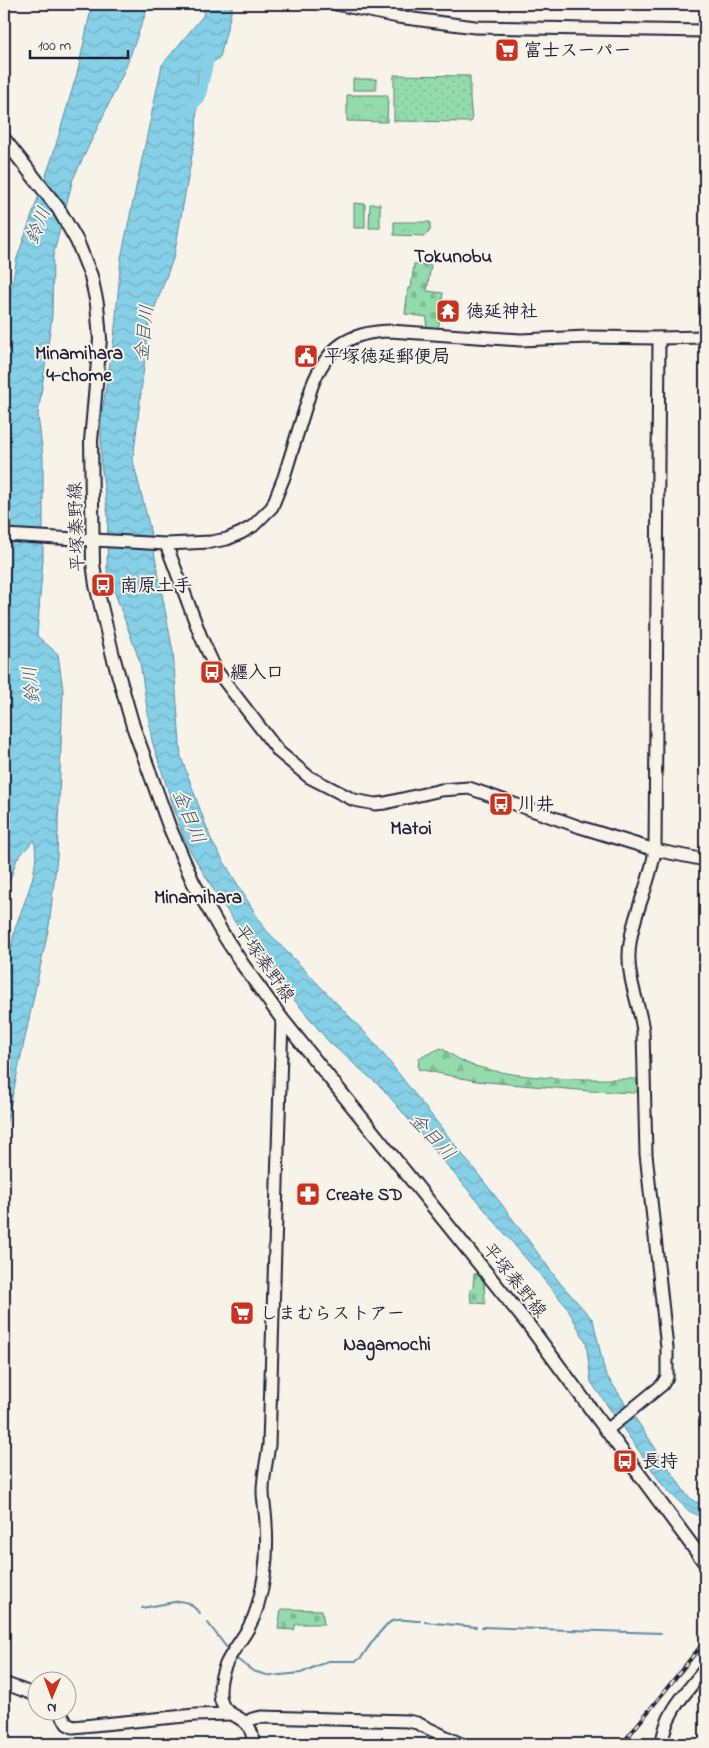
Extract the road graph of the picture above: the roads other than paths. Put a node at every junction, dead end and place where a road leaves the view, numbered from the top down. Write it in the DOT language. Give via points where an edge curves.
graph roads {
  1 [pos="336,4"];
  2 [pos="705,31"];
  3 [pos="4,139"];
  4 [pos="705,337"];
  5 [pos="659,338"];
  6 [pos="4,535"];
  7 [pos="92,540"];
  8 [pos="165,544"];
  9 [pos="656,850"];
  10 [pos="705,860"];
  11 [pos="282,1019"];
  12 [pos="607,1430"];
  13 [pos="705,1563"];
  14 [pos="705,1669"];
  15 [pos="4,1683"];
  16 [pos="28,1692"];
  17 [pos="232,1714"];
  18 [pos="65,1720"];
  19 [pos="246,1722"];
  20 [pos="253,1744"];
  21 [pos="461,1744"];
  22 [pos="662,1744"];
  1 -- 2 [label="street" via="398,18 475,27"];
  3 -- 7 [label="main road, 平塚秦野線" via="58,208 77,241 91,276 99,321 91,441"];
  4 -- 5 [label="street"];
  5 -- 8 [label="street" via="521,340 390,331 344,341 325,358 318,371 272,507 253,526 227,539"];
  5 -- 9 [label="street"];
  6 -- 7 [label="street"];
  7 -- 8 [label="street"];
  7 -- 11 [label="main road, 平塚秦野線" via="96,585 122,690 179,851 221,931"];
  8 -- 9 [label="street" via="216,670 279,752 309,777 354,800 375,804 441,790 469,788"];
  9 -- 10 [label="street"];
  9 -- 12 [label="street" via="632,932 629,964 643,1031 646,1154 667,1348 667,1377"];
  11 -- 12 [label="main road, 平塚秦野線" via="524,1320"];
  11 -- 17 [label="street" via="269,1445 263,1489 267,1554 257,1609 221,1676 222,1706"];
  12 -- 13 [label="main road, 平塚秦野線"];
  14 -- 22 [label="street" via="667,1719"];
  15 -- 16 [label="street"];
  17 -- 18 [label="street" via="73,1727"];
  17 -- 19 [label="street"];
  19 -- 20 [label="street" via="253,1735"];
  19 -- 21 [label="street" via="261,1717 407,1721"];
}
